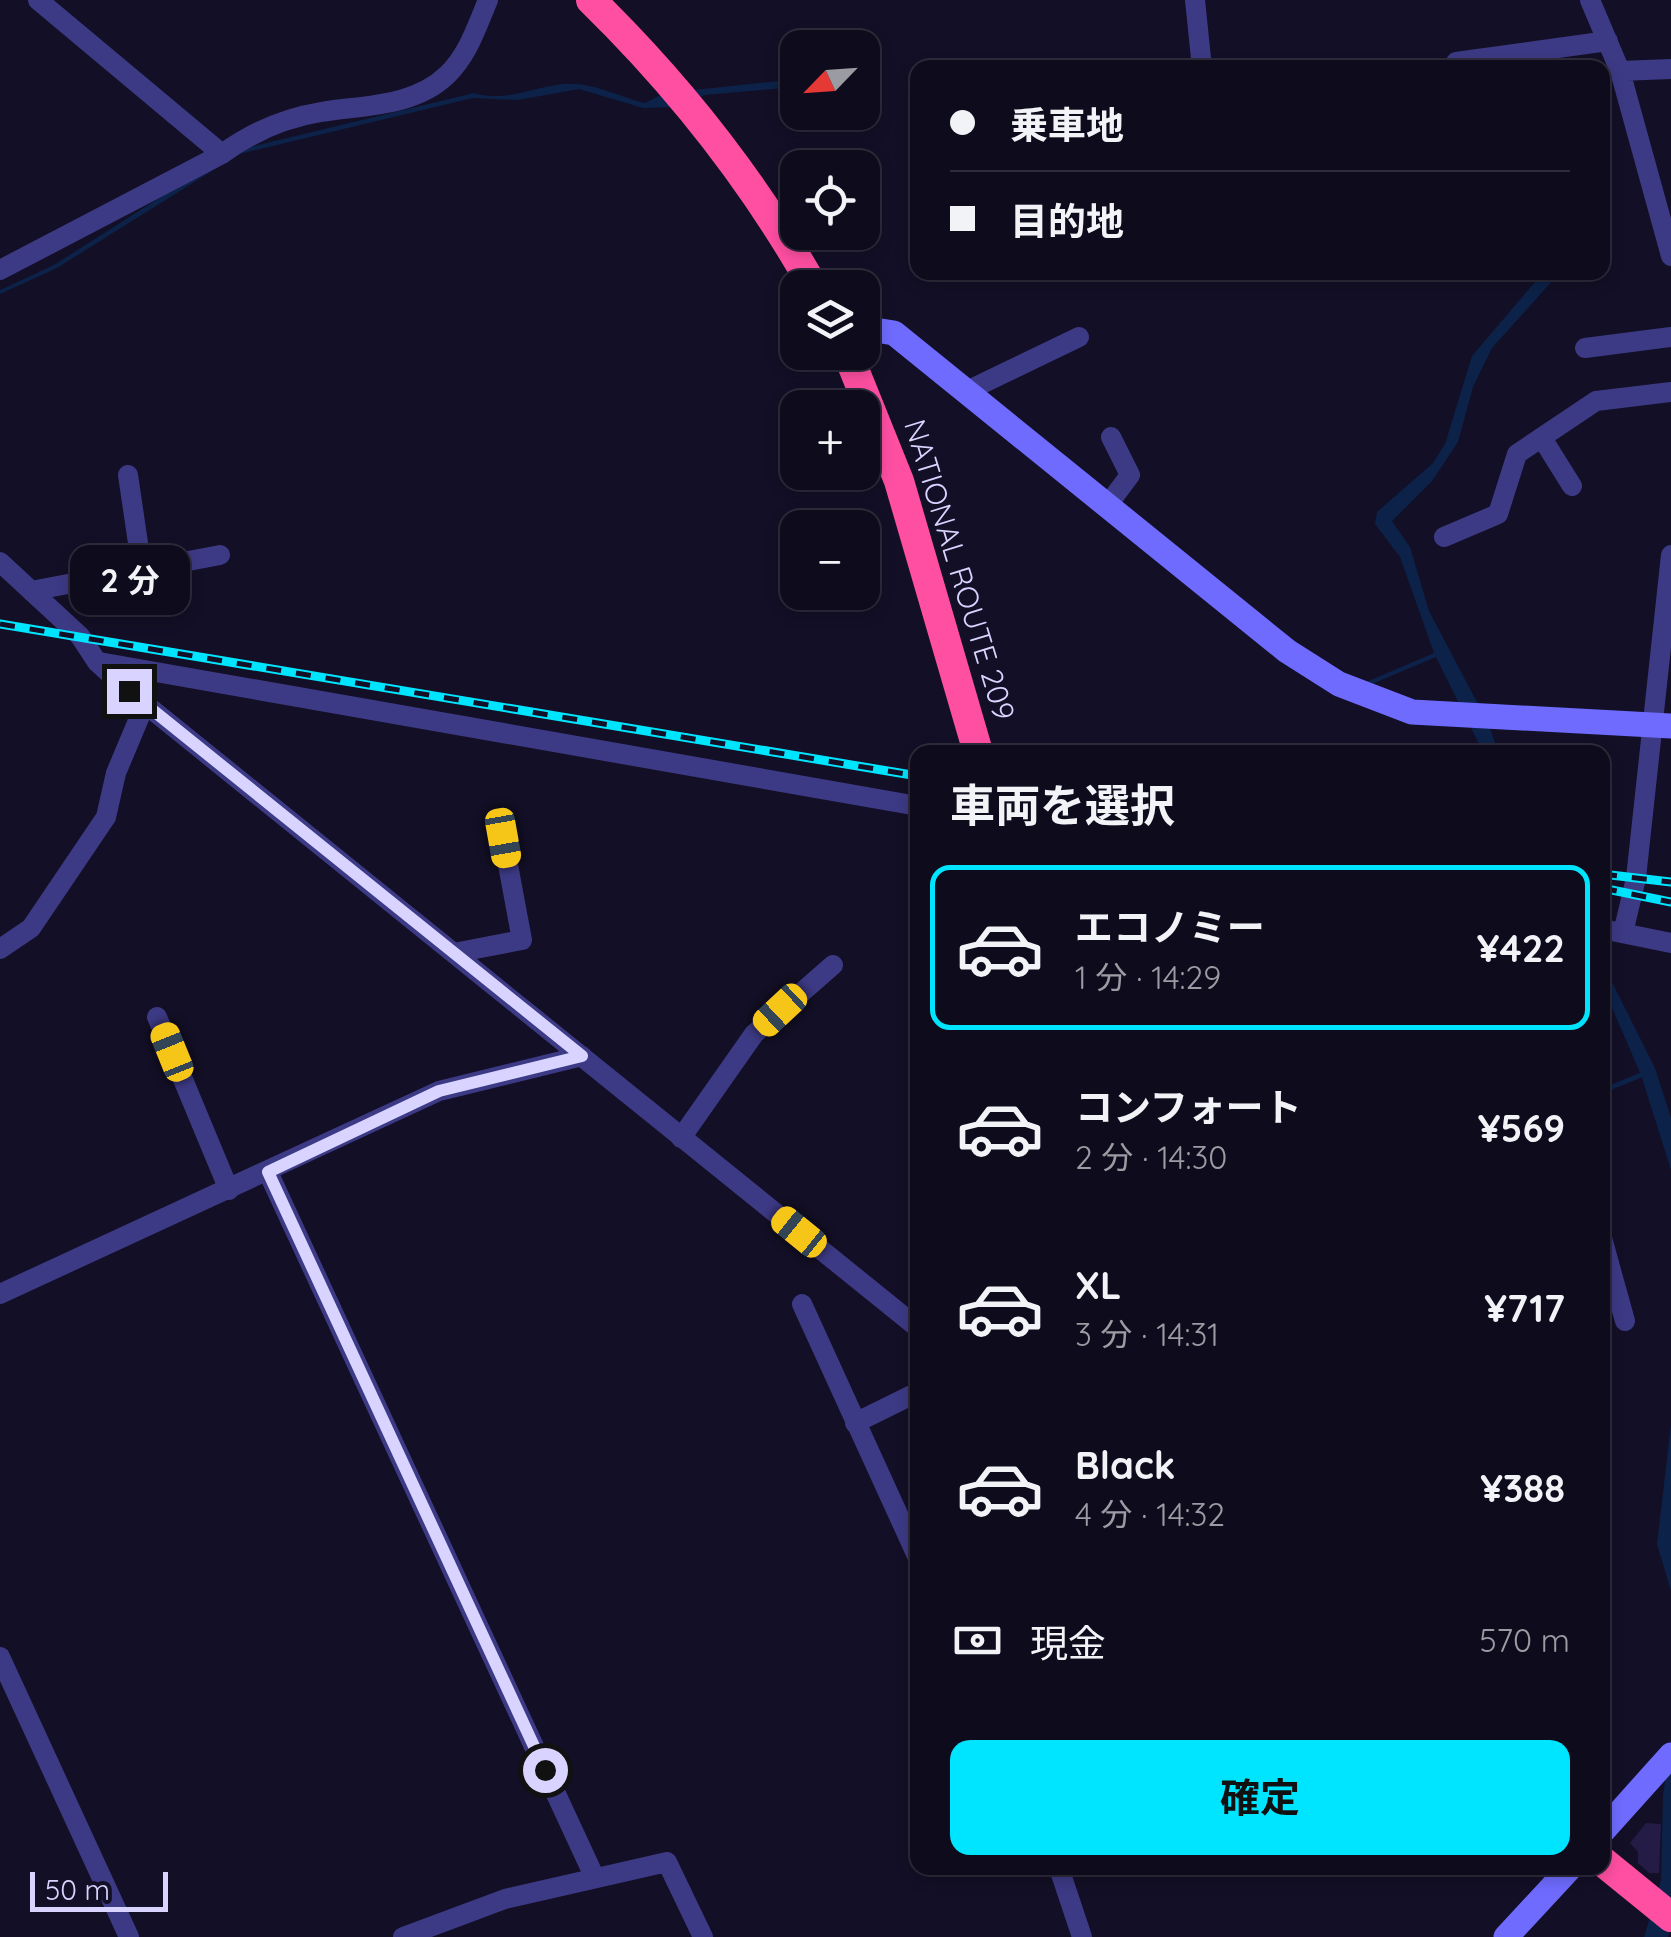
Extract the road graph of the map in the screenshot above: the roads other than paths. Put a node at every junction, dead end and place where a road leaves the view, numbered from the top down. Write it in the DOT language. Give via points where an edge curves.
graph roads {
  1 [pos="38,0"];
  2 [pos="488,0"];
  3 [pos="591,0"];
  4 [pos="1194,0"];
  5 [pos="1590,0"];
  6 [pos="1608,42"];
  7 [pos="1201,60"];
  8 [pos="1471,60"];
  9 [pos="1671,68"];
  10 [pos="1620,71"];
  11 [pos="222,154"];
  12 [pos="1671,256"];
  13 [pos="0,270"];
  14 [pos="804,270"];
  15 [pos="880,331"];
  16 [pos="1079,337"];
  17 [pos="1671,338"];
  18 [pos="1584,348"];
  19 [pos="855,370"];
  20 [pos="966,392"];
  21 [pos="1671,392"];
  22 [pos="1112,437"];
  23 [pos="1542,438"];
  24 [pos="128,476"];
  25 [pos="1572,486"];
  26 [pos="1107,506"];
  27 [pos="1444,538"];
  28 [pos="220,554"];
  29 [pos="1671,555"];
  30 [pos="0,562"];
  31 [pos="142,570"];
  32 [pos="31,591"];
  33 [pos="98,662"];
  34 [pos="145,704"];
  35 [pos="1662,726"];
  36 [pos="976,745"];
  37 [pos="910,805"];
  38 [pos="503,838"];
  39 [pos="1613,931"];
  40 [pos="1671,942"];
  41 [pos="0,949"];
  42 [pos="454,953"];
  43 [pos="832,966"];
  44 [pos="158,1017"];
  45 [pos="582,1056"];
  46 [pos="680,1138"];
  47 [pos="268,1172"];
  48 [pos="229,1190"];
  49 [pos="1610,1267"];
  50 [pos="0,1294"];
  51 [pos="802,1304"];
  52 [pos="1625,1321"];
  53 [pos="910,1322"];
  54 [pos="910,1396"];
  55 [pos="856,1423"];
  56 [pos="910,1541"];
  57 [pos="0,1657"];
  58 [pos="1671,1755"];
  59 [pos="1610,1823"];
  60 [pos="1610,1867"];
  61 [pos="1062,1875"];
  62 [pos="1564,1875"];
  63 [pos="594,1876"];
  64 [pos="1671,1917"];
  65 [pos="443,1929"];
  66 [pos="128,1937"];
  67 [pos="403,1937"];
  68 [pos="703,1937"];
  69 [pos="1082,1937"];
  70 [pos="1506,1937"];
  1 -- 11 [label="street"];
  2 -- 11 [label="street" via="460,60 427,89 374,107 319,112 255,130"];
  3 -- 14 [label="highway" via="704,121"];
  4 -- 7 [label="street"];
  5 -- 6 [label="street"];
  6 -- 8 [label="street"];
  6 -- 10 [label="street"];
  9 -- 10 [label="street"];
  10 -- 12 [label="street"];
  11 -- 13 [label="street"];
  15 -- 20 [label="street" via="894,333"];
  16 -- 20 [label="street"];
  17 -- 18 [label="street"];
  19 -- 36 [label="highway, NATIONAL ROUTE 209" via="899,481"];
  20 -- 26 [label="street"];
  21 -- 23 [label="street" via="1596,401"];
  22 -- 26 [label="street" via="1130,475"];
  23 -- 25 [label="street"];
  23 -- 27 [label="street" via="1518,454 1498,514"];
  24 -- 31 [label="street"];
  26 -- 35 [label="street" via="1287,651 1339,684 1412,712"];
  28 -- 31 [label="street"];
  29 -- 35 [label="street"];
  30 -- 32 [label="street"];
  31 -- 32 [label="street"];
  32 -- 33 [label="street"];
  33 -- 34 [label="street"];
  33 -- 37 [label="street"];
  34 -- 41 [label="street" via="116,772 106,817 31,928"];
  34 -- 42 [label="street"];
  35 -- 39 [label="street" via="1636,878"];
  38 -- 42 [label="street" via="522,940"];
  39 -- 40 [label="street"];
  42 -- 45 [label="street"];
  43 -- 46 [label="street" via="754,1034"];
  44 -- 48 [label="street"];
  45 -- 46 [label="street"];
  45 -- 47 [label="street" via="439,1091"];
  46 -- 53 [label="street"];
  47 -- 48 [label="street"];
  47 -- 63 [label="street"];
  48 -- 50 [label="street"];
  49 -- 52 [label="street"];
  51 -- 55 [label="street"];
  54 -- 55 [label="street"];
  55 -- 56 [label="street"];
  57 -- 66 [label="street"];
  58 -- 59 [label="street"];
  60 -- 64 [label="highway"];
  61 -- 69 [label="street"];
  62 -- 70 [label="street"];
  63 -- 65 [label="street"];
  63 -- 68 [label="street" via="667,1862"];
  65 -- 67 [label="street"];
}
